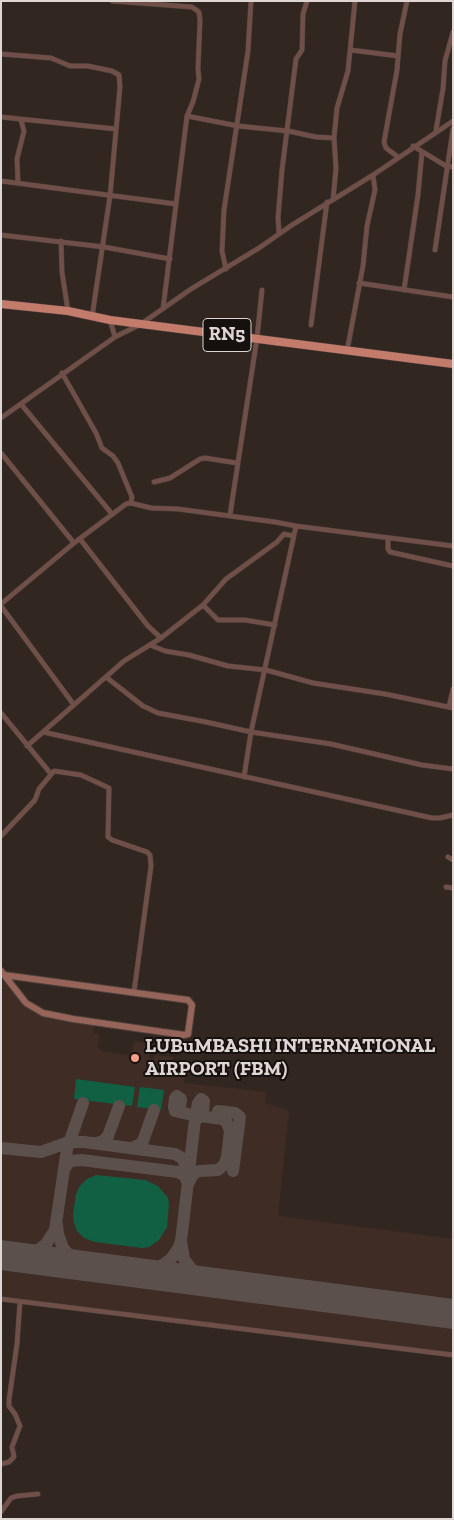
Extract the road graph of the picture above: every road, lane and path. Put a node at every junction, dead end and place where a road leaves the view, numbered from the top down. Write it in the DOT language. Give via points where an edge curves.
graph roads {
  1 [pos="112,1"];
  2 [pos="251,1"];
  3 [pos="307,1"];
  4 [pos="355,1"];
  5 [pos="407,1"];
  6 [pos="131,2"];
  7 [pos="453,32"];
  8 [pos="351,50"];
  9 [pos="1,54"];
  10 [pos="398,56"];
  11 [pos="187,116"];
  12 [pos="1,117"];
  13 [pos="21,120"];
  14 [pos="453,121"];
  15 [pos="238,126"];
  16 [pos="116,128"];
  17 [pos="453,129"];
  18 [pos="436,130"];
  19 [pos="288,131"];
  20 [pos="334,138"];
  21 [pos="413,146"];
  22 [pos="422,152"];
  23 [pos="398,156"];
  24 [pos="446,166"];
  25 [pos="453,168"];
  26 [pos="373,175"];
  27 [pos="1,181"];
  28 [pos="18,182"];
  29 [pos="110,196"];
  30 [pos="333,200"];
  31 [pos="327,202"];
  32 [pos="176,204"];
  33 [pos="279,233"];
  34 [pos="1,235"];
  35 [pos="61,242"];
  36 [pos="104,247"];
  37 [pos="434,250"];
  38 [pos="170,259"];
  39 [pos="226,269"];
  40 [pos="359,283"];
  41 [pos="262,290"];
  42 [pos="404,290"];
  43 [pos="453,297"];
  44 [pos="1,304"];
  45 [pos="163,309"];
  46 [pos="68,311"];
  47 [pos="92,317"];
  48 [pos="110,320"];
  49 [pos="141,324"];
  50 [pos="311,325"];
  51 [pos="115,336"];
  52 [pos="257,338"];
  53 [pos="347,351"];
  54 [pos="453,364"];
  55 [pos="62,373"];
  56 [pos="20,404"];
  57 [pos="1,418"];
  58 [pos="1,453"];
  59 [pos="237,463"];
  60 [pos="154,482"];
  61 [pos="131,503"];
  62 [pos="112,514"];
  63 [pos="230,515"];
  64 [pos="296,526"];
  65 [pos="294,536"];
  66 [pos="80,538"];
  67 [pos="388,538"];
  68 [pos="74,543"];
  69 [pos="453,546"];
  70 [pos="453,566"];
  71 [pos="1,605"];
  72 [pos="203,606"];
  73 [pos="275,625"];
  74 [pos="161,638"];
  75 [pos="150,645"];
  76 [pos="266,670"];
  77 [pos="106,677"];
  78 [pos="453,689"];
  79 [pos="74,705"];
  80 [pos="451,708"];
  81 [pos="1,713"];
  82 [pos="43,732"];
  83 [pos="251,732"];
  84 [pos="27,746"];
  85 [pos="453,769"];
  86 [pos="51,774"];
  87 [pos="244,777"];
  88 [pos="453,815"];
  89 [pos="1,836"];
  90 [pos="446,887"];
  91 [pos="453,888"];
  92 [pos="3,973"];
  93 [pos="134,992"];
  94 [pos="1,1299"];
  95 [pos="20,1302"];
  96 [pos="453,1355"];
  97 [pos="1,1464"];
  98 [pos="38,1494"];
  99 [pos="1,1512"];
  1 -- 6 [label="street"];
  2 -- 15 [label="street"];
  3 -- 19 [label="street"];
  4 -- 8 [label="street"];
  5 -- 10 [label="street"];
  6 -- 11 [label="street" via="192,7 199,12 199,79"];
  7 -- 18 [label="street" via="445,61"];
  8 -- 10 [label="street"];
  8 -- 20 [label="street" via="337,108"];
  9 -- 16 [label="street" via="42,56 70,66 88,66 119,75"];
  10 -- 23 [label="street" via="384,145"];
  11 -- 15 [label="street"];
  11 -- 32 [label="street"];
  12 -- 13 [label="street"];
  13 -- 16 [label="street"];
  13 -- 28 [label="street" via="24,131 17,159"];
  14 -- 18 [label="street"];
  15 -- 19 [label="street"];
  15 -- 39 [label="street" via="224,210 222,251"];
  16 -- 29 [label="street"];
  17 -- 24 [label="street"];
  18 -- 21 [label="street"];
  19 -- 20 [label="street"];
  19 -- 33 [label="street"];
  20 -- 30 [label="street"];
  21 -- 22 [label="street"];
  21 -- 23 [label="street"];
  22 -- 24 [label="street"];
  22 -- 42 [label="street"];
  23 -- 26 [label="street"];
  24 -- 25 [label="street"];
  24 -- 37 [label="street"];
  26 -- 30 [label="street"];
  26 -- 40 [label="street" via="375,190"];
  27 -- 28 [label="street"];
  28 -- 29 [label="street"];
  29 -- 32 [label="street"];
  29 -- 36 [label="street"];
  30 -- 31 [label="street"];
  31 -- 33 [label="street"];
  31 -- 50 [label="street"];
  32 -- 38 [label="street"];
  33 -- 39 [label="street"];
  34 -- 35 [label="street"];
  35 -- 36 [label="street"];
  35 -- 46 [label="street"];
  36 -- 38 [label="street"];
  36 -- 47 [label="street"];
  38 -- 45 [label="street"];
  39 -- 45 [label="street"];
  40 -- 42 [label="street"];
  40 -- 53 [label="street"];
  41 -- 52 [label="street"];
  42 -- 43 [label="street"];
  44 -- 46 [label="highway, RN5"];
  45 -- 49 [label="street"];
  46 -- 47 [label="highway, RN5"];
  47 -- 48 [label="highway, RN5"];
  48 -- 49 [label="highway, RN5"];
  48 -- 51 [label="street"];
  49 -- 51 [label="street"];
  49 -- 52 [label="highway, RN5"];
  51 -- 55 [label="street"];
  52 -- 53 [label="highway, RN5"];
  52 -- 59 [label="street"];
  53 -- 54 [label="highway, RN5"];
  55 -- 56 [label="street"];
  55 -- 61 [label="street" via="102,448 118,462 132,497"];
  56 -- 57 [label="street"];
  56 -- 62 [label="street"];
  58 -- 68 [label="street"];
  59 -- 60 [label="street" via="200,459 170,478"];
  59 -- 63 [label="street"];
  61 -- 62 [label="street"];
  61 -- 63 [label="street" via="151,508"];
  62 -- 66 [label="street"];
  63 -- 64 [label="street"];
  64 -- 65 [label="street"];
  64 -- 67 [label="street"];
  65 -- 72 [label="street" via="284,534 226,579"];
  65 -- 73 [label="street"];
  66 -- 68 [label="street"];
  66 -- 74 [label="street" via="148,626"];
  67 -- 69 [label="street"];
  67 -- 70 [label="street" via="390,552"];
  68 -- 71 [label="street"];
  71 -- 79 [label="street"];
  72 -- 73 [label="street" via="218,620"];
  72 -- 74 [label="street"];
  73 -- 76 [label="street"];
  74 -- 75 [label="street"];
  75 -- 76 [label="street" via="228,666"];
  75 -- 77 [label="street"];
  76 -- 80 [label="street" via="313,683"];
  76 -- 83 [label="street"];
  77 -- 79 [label="street"];
  77 -- 83 [label="street" via="143,706 158,713"];
  78 -- 80 [label="street"];
  79 -- 82 [label="street"];
  81 -- 84 [label="street"];
  82 -- 84 [label="street"];
  82 -- 87 [label="street"];
  83 -- 85 [label="street" via="331,744"];
  83 -- 87 [label="street"];
  84 -- 86 [label="street"];
  86 -- 89 [label="street" via="35,800"];
  86 -- 93 [label="street" via="54,771 81,775 109,788 108,837 150,855"];
  87 -- 88 [label="street" via="432,818"];
  90 -- 91 [label="street"];
  92 -- 93 [label="main road"];
  92 -- 93 [label="main road" via="26,1003 43,1014 187,1035 190,1001"];
  94 -- 95 [label="street"];
  95 -- 96 [label="street"];
  95 -- 97 [label="street" via="9,1400 20,1426 12,1447 14,1457"];
  98 -- 99 [label="street" via="11,1498"];
}
